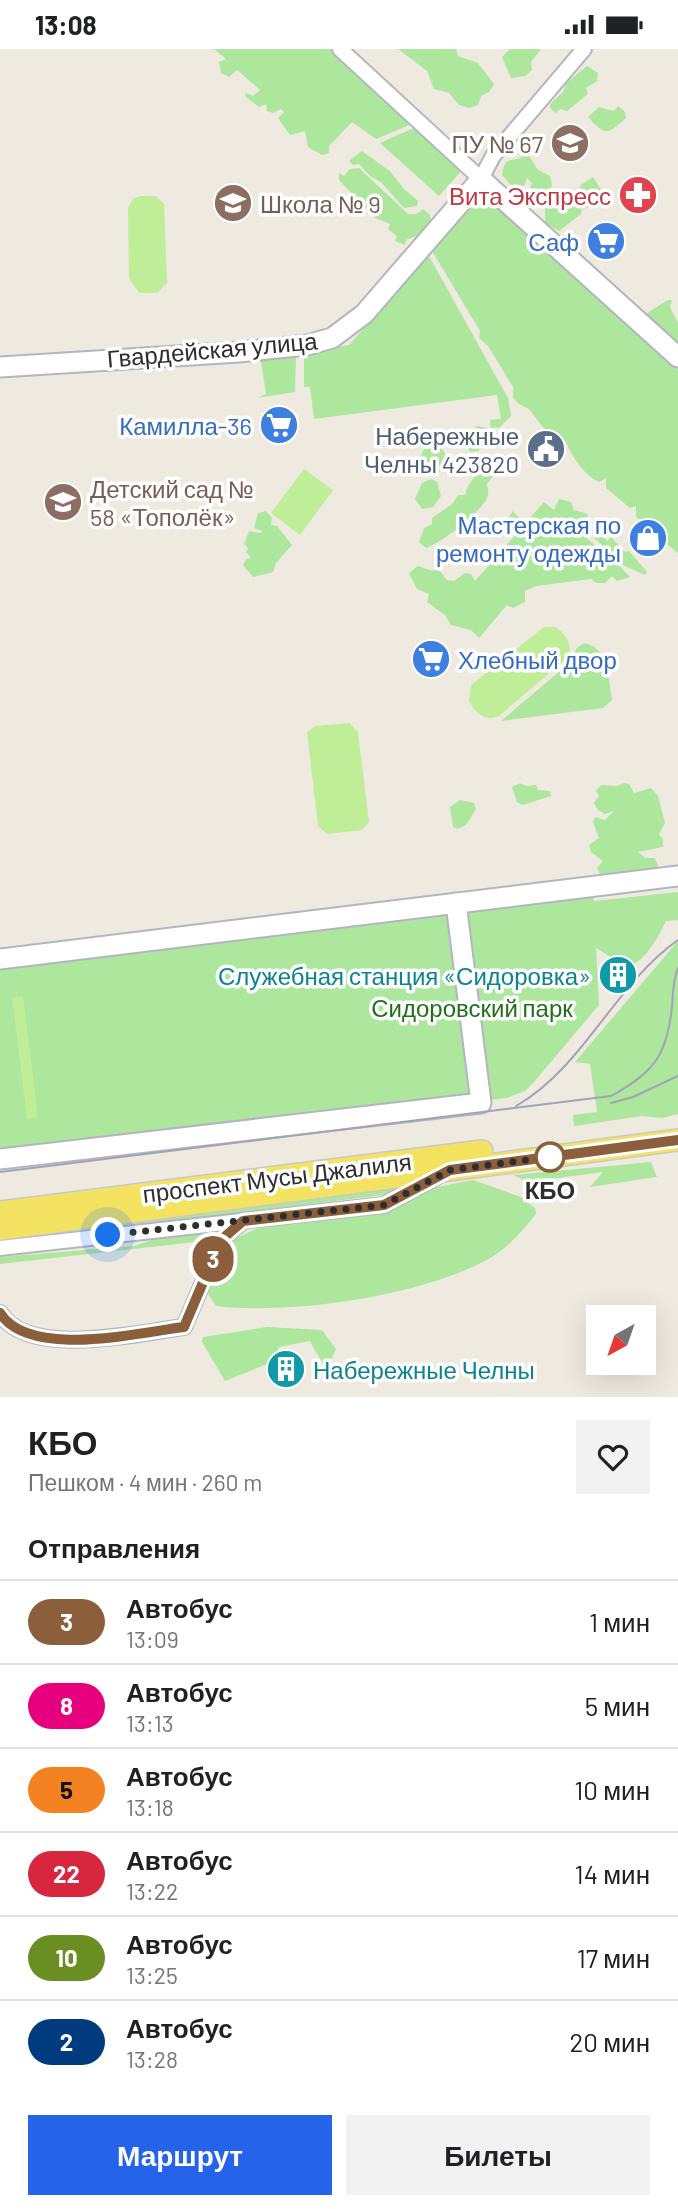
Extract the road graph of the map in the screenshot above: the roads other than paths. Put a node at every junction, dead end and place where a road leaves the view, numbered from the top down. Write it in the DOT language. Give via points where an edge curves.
graph roads {
  1 [pos="340,49"];
  2 [pos="584,49"];
  3 [pos="481,179"];
  4 [pos="678,357"];
  5 [pos="0,367"];
  6 [pos="678,876"];
  7 [pos="456,903"];
  8 [pos="0,959"];
  9 [pos="678,1126"];
  10 [pos="678,1140"];
  11 [pos="0,1159"];
  12 [pos="450,1170"];
  13 [pos="0,1212"];
  14 [pos="243,1221"];
  15 [pos="0,1229"];
  16 [pos="0,1248"];
  17 [pos="0,1313"];
  1 -- 3 [label="street"];
  2 -- 3 [label="street" via="493,156"];
  3 -- 4 [label="street"];
  3 -- 5 [label="street, Гвардейская улица" via="364,314 332,338 239,352"];
  6 -- 7 [label="street"];
  7 -- 8 [label="street"];
  7 -- 11 [label="street" via="481,1103"];
  9 -- 13 [label="main road, проспект Мусы Джалиля"];
  10 -- 12 [label="main road, проспект Мусы Джалиля"];
  12 -- 14 [label="street" via="384,1205"];
  12 -- 15 [label="main road, проспект Мусы Джалиля"];
  14 -- 16 [label="street"];
  14 -- 17 [label="street" via="221,1240 184,1327 63,1341 16,1330"];
}
